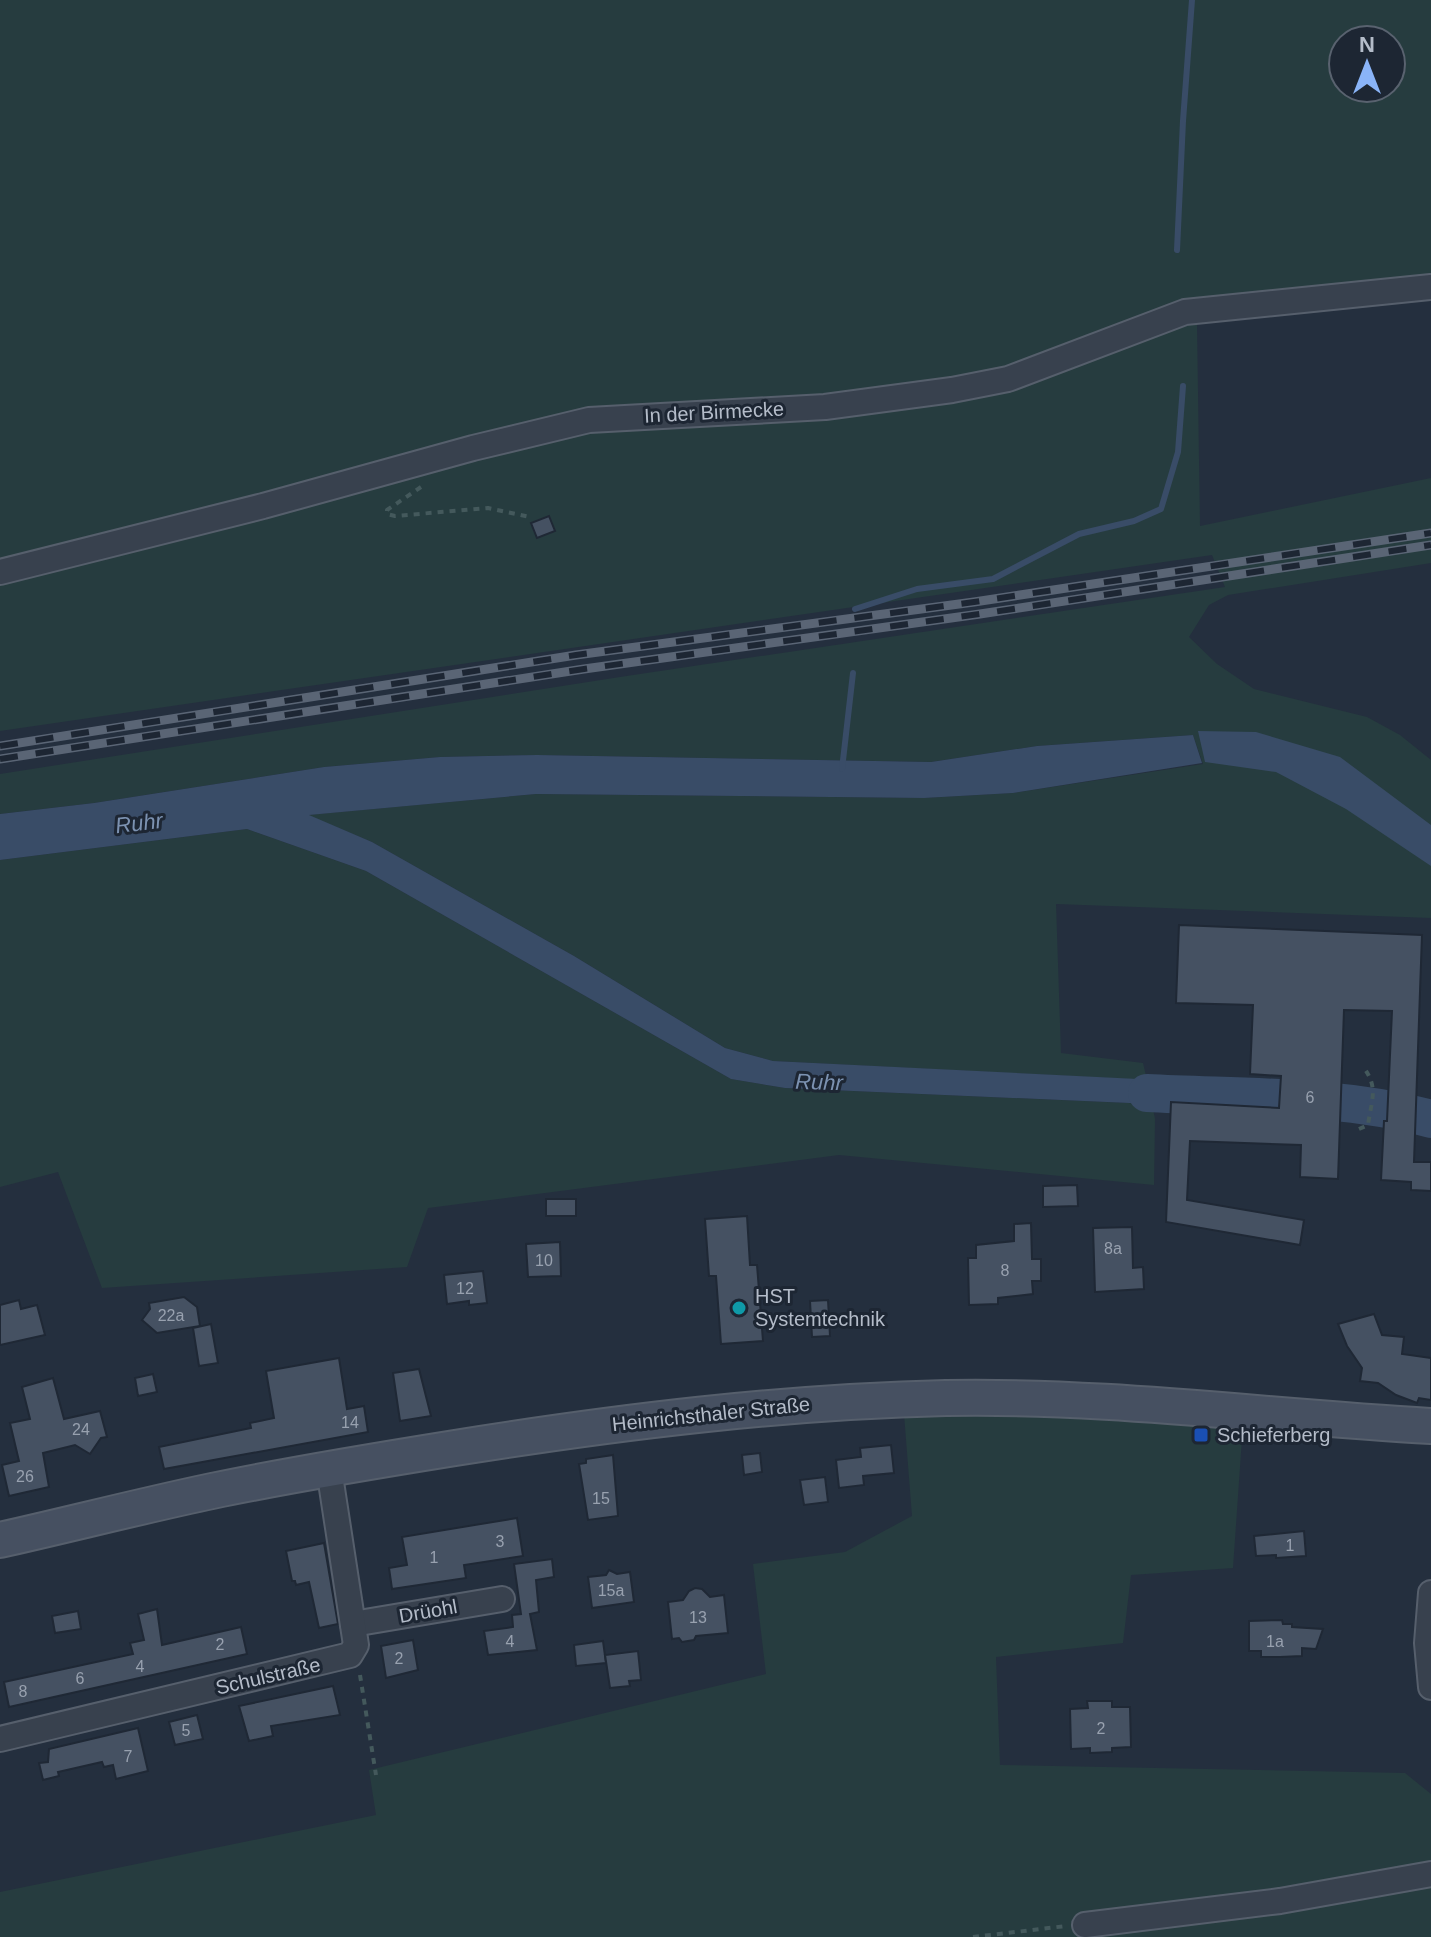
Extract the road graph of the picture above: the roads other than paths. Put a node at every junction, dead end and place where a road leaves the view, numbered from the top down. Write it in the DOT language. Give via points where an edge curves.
graph roads {
  1 [pos="1431,287"];
  2 [pos="0,572"];
  3 [pos="1431,1426"];
  4 [pos="329,1469"];
  5 [pos="0,1540"];
  6 [pos="1431,1593"];
  7 [pos="502,1599"];
  8 [pos="354,1635"];
  9 [pos="1431,1687"];
  10 [pos="0,1739"];
  11 [pos="1431,1874"];
  12 [pos="1085,1925"];
  1 -- 2 [label="street, In der Birmecke" via="1185,312 1008,379 952,390 825,407 573,423"];
  3 -- 4 [label="main road, Heinrichsthaler Straße" via="1061,1399 881,1400 721,1410"];
  4 -- 5 [label="main road, Heinrichsthaler Straße"];
  4 -- 8 [label="street"];
  6 -- 9 [label="street"];
  7 -- 8 [label="street, Drüohl"];
  8 -- 10 [label="street, Schulstraße" via="350,1655 342,1659"];
  11 -- 12 [label="street" via="1280,1901"];
}
